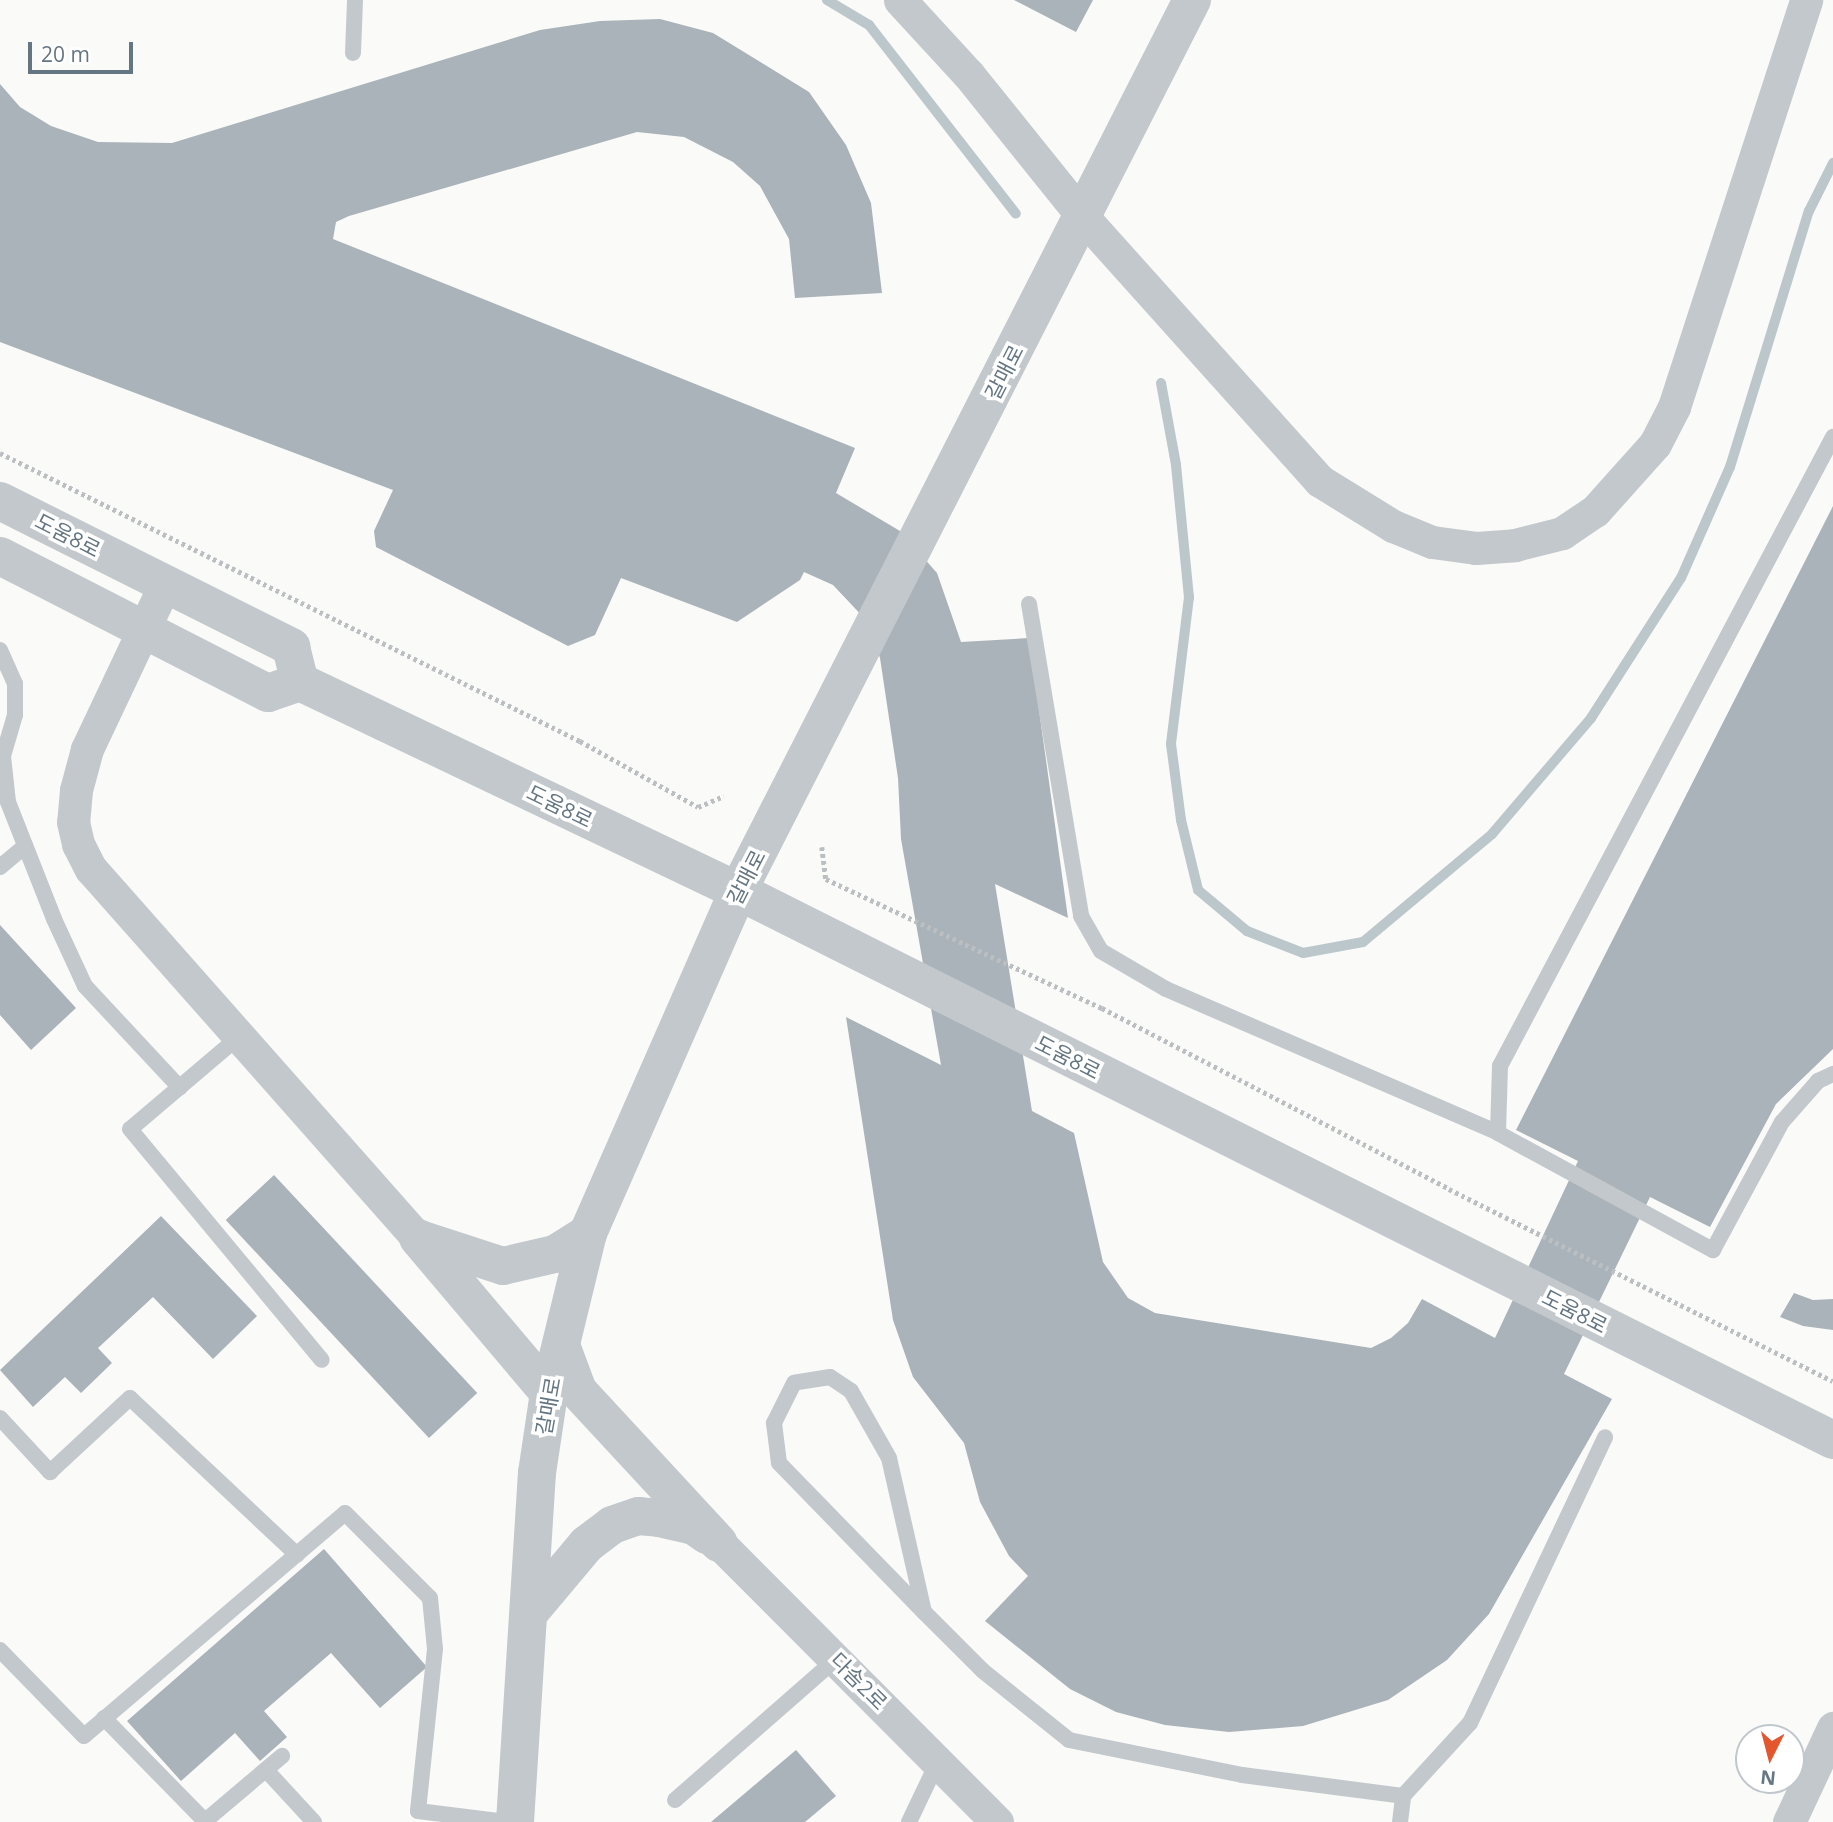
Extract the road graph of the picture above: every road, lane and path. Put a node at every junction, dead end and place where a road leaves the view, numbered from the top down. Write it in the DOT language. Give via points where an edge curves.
graph roads {
  1 [pos="355,0"];
  2 [pos="900,0"];
  3 [pos="1192,0"];
  4 [pos="1806,0"];
  5 [pos="353,53"];
  6 [pos="1083,217"];
  7 [pos="1833,437"];
  8 [pos="0,453"];
  9 [pos="0,501"];
  10 [pos="0,556"];
  11 [pos="165,584"];
  12 [pos="1029,604"];
  13 [pos="144,629"];
  14 [pos="0,650"];
  15 [pos="300,682"];
  16 [pos="1,756"];
  17 [pos="724,796"];
  18 [pos="24,846"];
  19 [pos="822,847"];
  20 [pos="0,867"];
  21 [pos="738,891"];
  22 [pos="241,1035"];
  23 [pos="1833,1074"];
  24 [pos="180,1088"];
  25 [pos="1498,1133"];
  26 [pos="588,1233"];
  27 [pos="418,1238"];
  28 [pos="561,1345"];
  29 [pos="322,1360"];
  30 [pos="1833,1381"];
  31 [pos="549,1393"];
  32 [pos="0,1419"];
  33 [pos="1605,1437"];
  34 [pos="1833,1440"];
  35 [pos="719,1543"];
  36 [pos="297,1555"];
  37 [pos="924,1612"];
  38 [pos="529,1613"];
  39 [pos="0,1650"];
  40 [pos="836,1659"];
  41 [pos="104,1718"];
  42 [pos="1833,1728"];
  43 [pos="282,1756"];
  44 [pos="939,1759"];
  45 [pos="266,1770"];
  46 [pos="1403,1796"];
  47 [pos="676,1800"];
  48 [pos="314,1822"];
  49 [pos="506,1822"];
  50 [pos="515,1822"];
  51 [pos="909,1822"];
  52 [pos="997,1822"];
  53 [pos="1400,1822"];
  54 [pos="1788,1822"];
  1 -- 5 [label="lane"];
  2 -- 6 [label="street" via="969,75"];
  3 -- 6 [label="street, 갈매로"];
  4 -- 6 [label="street" via="1674,407 1655,444 1628,477 1595,511 1562,533 1515,545 1476,548 1432,542 1359,508 1320,481 1282,443"];
  6 -- 21 [label="street, 갈매로"];
  7 -- 25 [label="lane" via="1500,1066"];
  8 -- 17 [label="path" via="580,741 698,807"];
  9 -- 11 [label="street, 도움8로"];
  10 -- 13 [label="street"];
  11 -- 13 [label="street"];
  11 -- 15 [label="street, 도움8로" via="291,647"];
  12 -- 25 [label="lane" via="1081,916 1101,951 1166,989"];
  13 -- 15 [label="street" via="268,693"];
  13 -- 22 [label="street" via="87,749 73,821 78,844 91,869"];
  14 -- 16 [label="lane" via="15,684 15,715"];
  15 -- 21 [label="street, 도움8로"];
  16 -- 18 [label="lane" via="8,802"];
  18 -- 20 [label="lane"];
  18 -- 24 [label="lane" via="85,986"];
  19 -- 30 [label="path" via="827,879 1102,1008 1449,1189"];
  21 -- 26 [label="street, 갈매로"];
  21 -- 34 [label="street, 도움8로"];
  22 -- 24 [label="lane"];
  22 -- 27 [label="street"];
  23 -- 25 [label="lane" via="1818,1081 1782,1122 1713,1250"];
  24 -- 29 [label="lane" via="130,1129"];
  26 -- 27 [label="street" via="555,1254 503,1266"];
  26 -- 28 [label="street, 갈매로"];
  27 -- 31 [label="street"];
  28 -- 31 [label="street, 갈매로"];
  28 -- 35 [label="street" via="578,1391"];
  31 -- 38 [label="street, 갈매로" via="537,1473"];
  32 -- 36 [label="lane" via="50,1472 130,1398"];
  33 -- 46 [label="lane" via="1470,1723"];
  35 -- 38 [label="street" via="694,1526 659,1518 638,1516 612,1525 587,1544"];
  35 -- 40 [label="street, 다솜2로"];
  36 -- 41 [label="lane"];
  36 -- 49 [label="lane" via="345,1513 430,1598 435,1649 418,1811"];
  37 -- 37 [label="lane" via="779,1463 775,1423 794,1383 830,1377 850,1391 889,1458"];
  37 -- 46 [label="lane" via="983,1671 1069,1740 1242,1775"];
  38 -- 50 [label="street, 갈매로"];
  39 -- 41 [label="lane" via="84,1736"];
  40 -- 44 [label="street, 다솜2로"];
  40 -- 47 [label="lane"];
  41 -- 45 [label="lane" via="205,1821"];
  42 -- 54 [label="street"];
  43 -- 45 [label="lane"];
  44 -- 51 [label="lane"];
  44 -- 52 [label="street, 다솜2로"];
  45 -- 48 [label="lane"];
  46 -- 53 [label="lane"];
}
